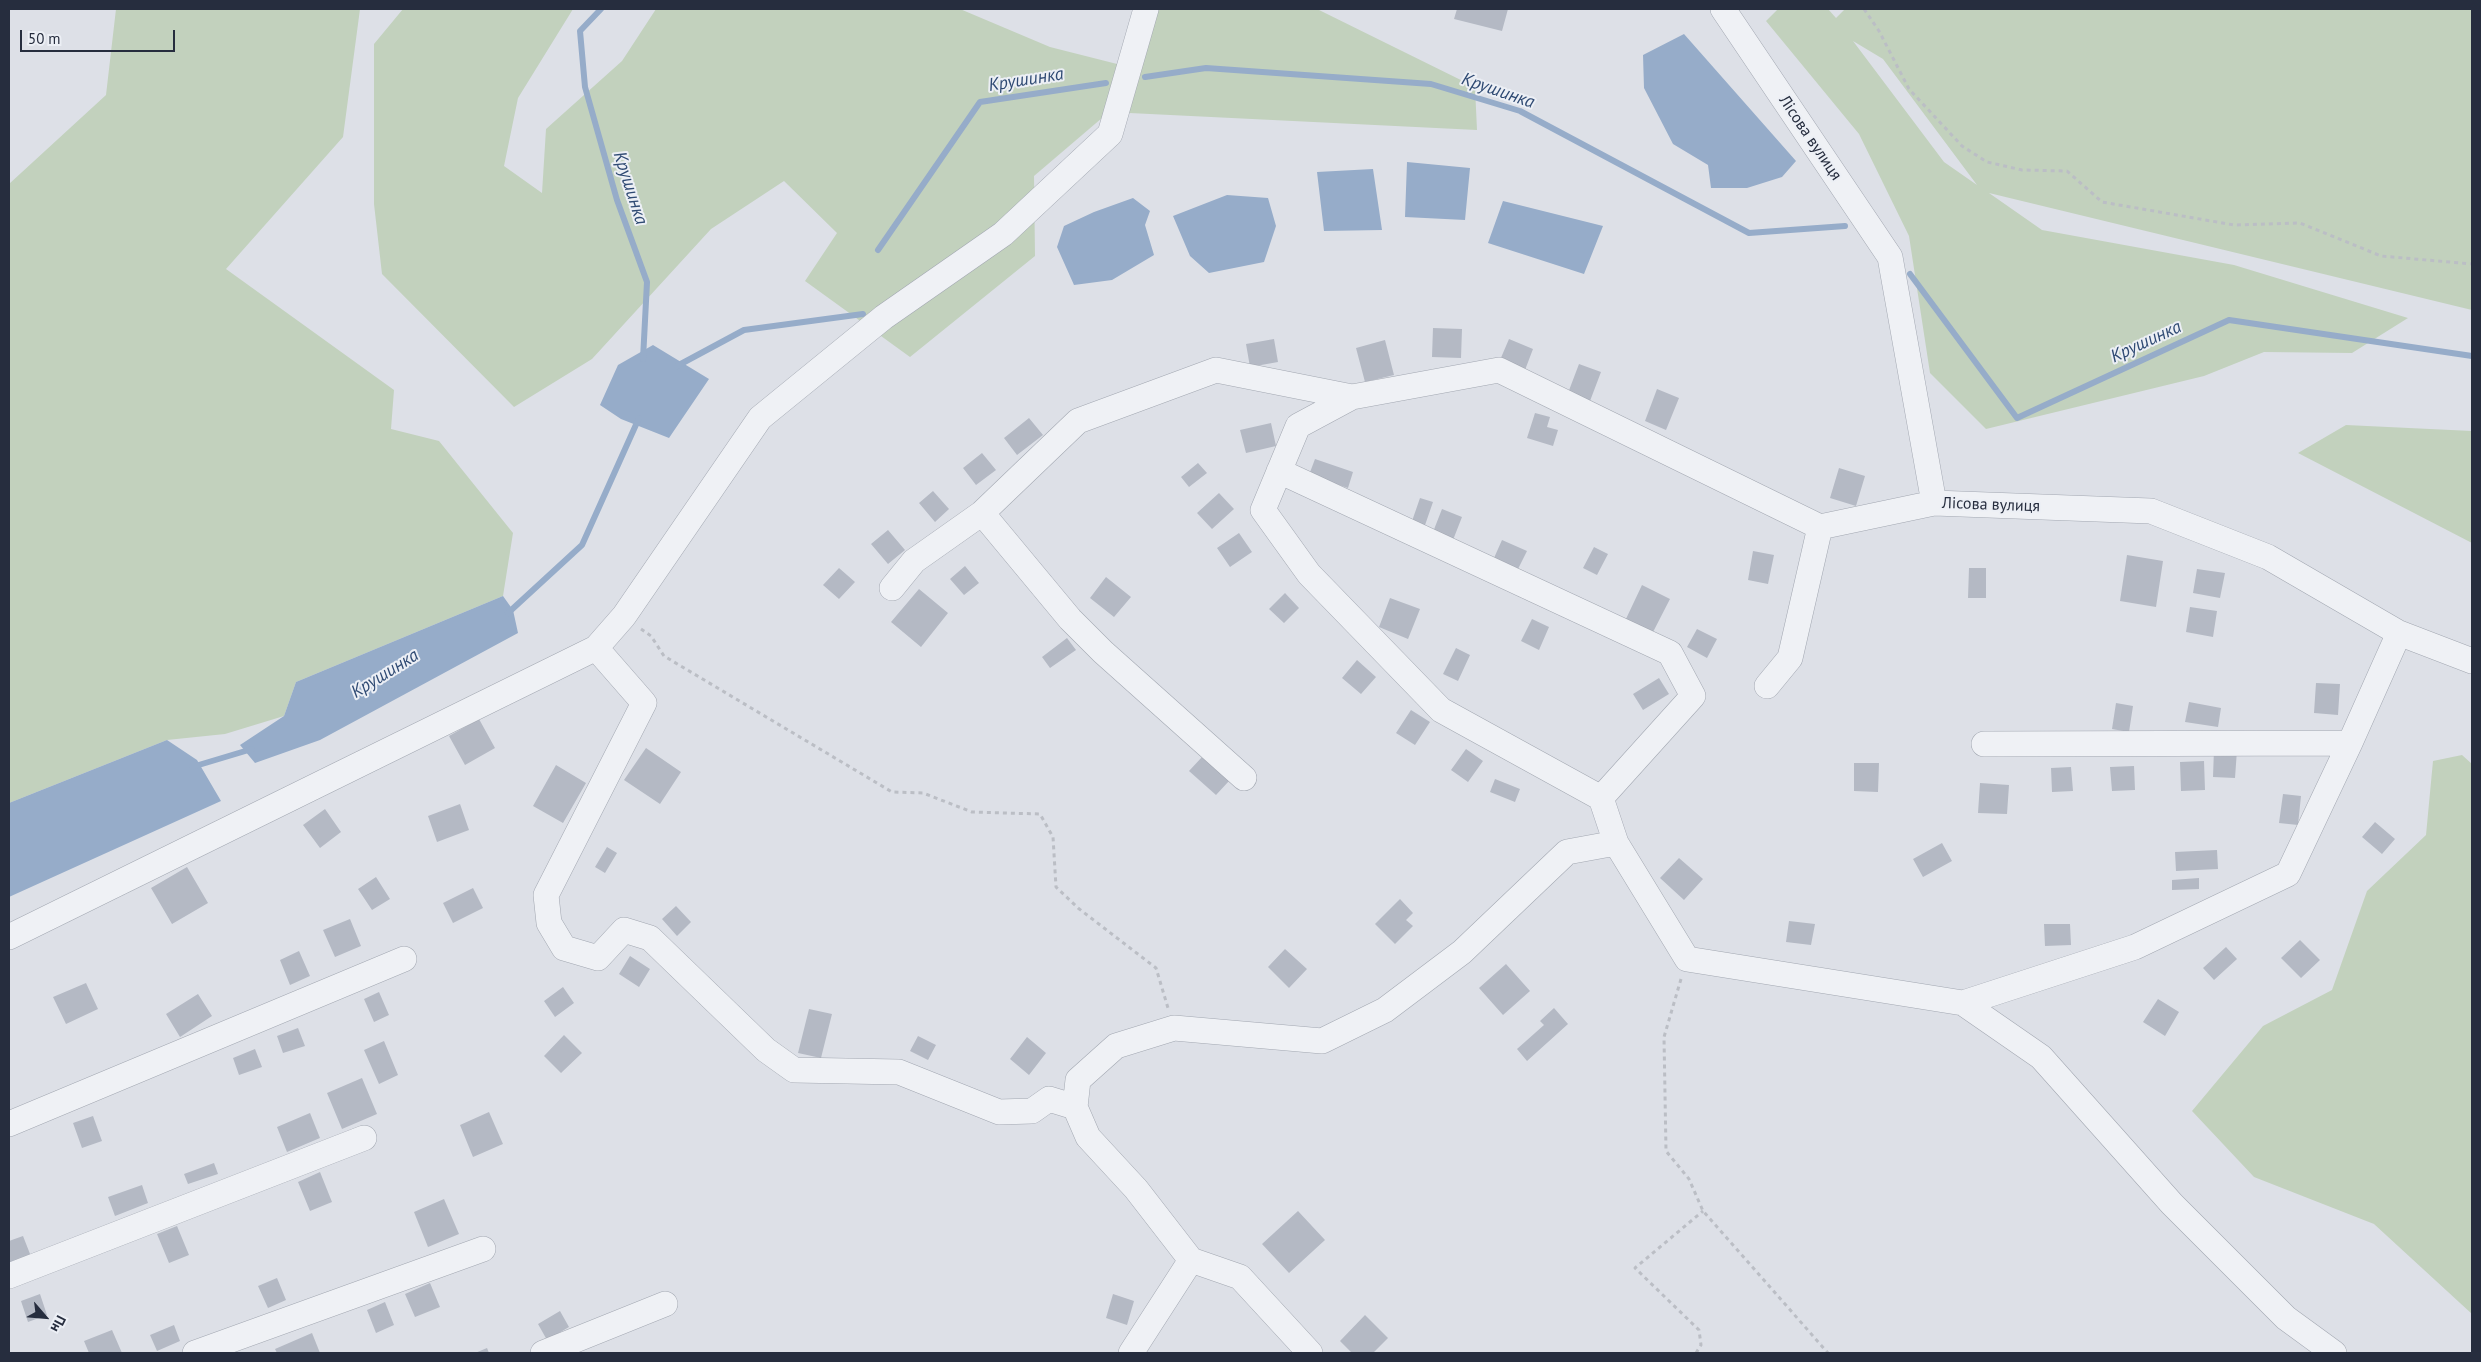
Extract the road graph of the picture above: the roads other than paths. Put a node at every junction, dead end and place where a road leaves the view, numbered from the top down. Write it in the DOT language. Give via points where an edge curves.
graph roads {
  1 [pos="1146,9"];
  2 [pos="1723,9"];
  3 [pos="1352,397"];
  4 [pos="1279,471"];
  5 [pos="1934,503"];
  6 [pos="982,513"];
  7 [pos="1820,527"];
  8 [pos="892,588"];
  9 [pos="2399,633"];
  10 [pos="596,648"];
  11 [pos="2472,661"];
  12 [pos="1767,686"];
  13 [pos="2350,743"];
  14 [pos="1984,744"];
  15 [pos="1244,778"];
  16 [pos="1601,798"];
  17 [pos="1616,843"];
  18 [pos="9,937"];
  19 [pos="404,959"];
  20 [pos="1963,1002"];
  21 [pos="1075,1106"];
  22 [pos="9,1124"];
  23 [pos="364,1138"];
  24 [pos="483,1249"];
  25 [pos="1190,1260"];
  26 [pos="9,1276"];
  27 [pos="665,1304"];
  28 [pos="195,1353"];
  29 [pos="543,1353"];
  30 [pos="1131,1353"];
  31 [pos="1310,1353"];
  32 [pos="2334,1353"];
  1 -- 10 [label="street" via="1110,134 1003,234 884,317 760,418 624,616"];
  2 -- 5 [label="street, Лісова вулиця" via="1890,257"];
  3 -- 4 [label="street" via="1298,426"];
  3 -- 6 [label="street" via="1216,370 1078,421"];
  3 -- 7 [label="street" via="1499,370"];
  4 -- 16 [label="street" via="1263,510 1309,574 1441,710"];
  4 -- 16 [label="street" via="1670,653 1693,696"];
  5 -- 7 [label="street"];
  5 -- 9 [label="street, Лісова вулиця" via="2151,511 2268,557"];
  6 -- 8 [label="street" via="914,561"];
  6 -- 15 [label="street" via="1070,619"];
  7 -- 12 [label="street" via="1790,658"];
  9 -- 11 [label="street, Лісова вулиця"];
  9 -- 13 [label="street"];
  10 -- 18 [label="street"];
  10 -- 21 [label="street" via="644,703 546,895 549,923 564,948 598,958 624,930 650,938 766,1050 794,1070 899,1072 999,1112 1032,1111 1050,1099"];
  13 -- 14 [label="street"];
  13 -- 20 [label="street" via="2288,874 2135,947"];
  16 -- 17 [label="street"];
  17 -- 20 [label="street" via="1687,959"];
  17 -- 21 [label="street" via="1567,852 1462,952 1384,1010 1322,1041 1174,1028 1116,1046 1078,1080"];
  19 -- 22 [label="street"];
  20 -- 32 [label="street" via="2041,1057 2172,1204 2286,1318"];
  21 -- 25 [label="street" via="1088,1137 1136,1189"];
  23 -- 26 [label="street"];
  24 -- 28 [label="street"];
  25 -- 30 [label="street"];
  25 -- 31 [label="street" via="1240,1276"];
  27 -- 29 [label="street"];
}
